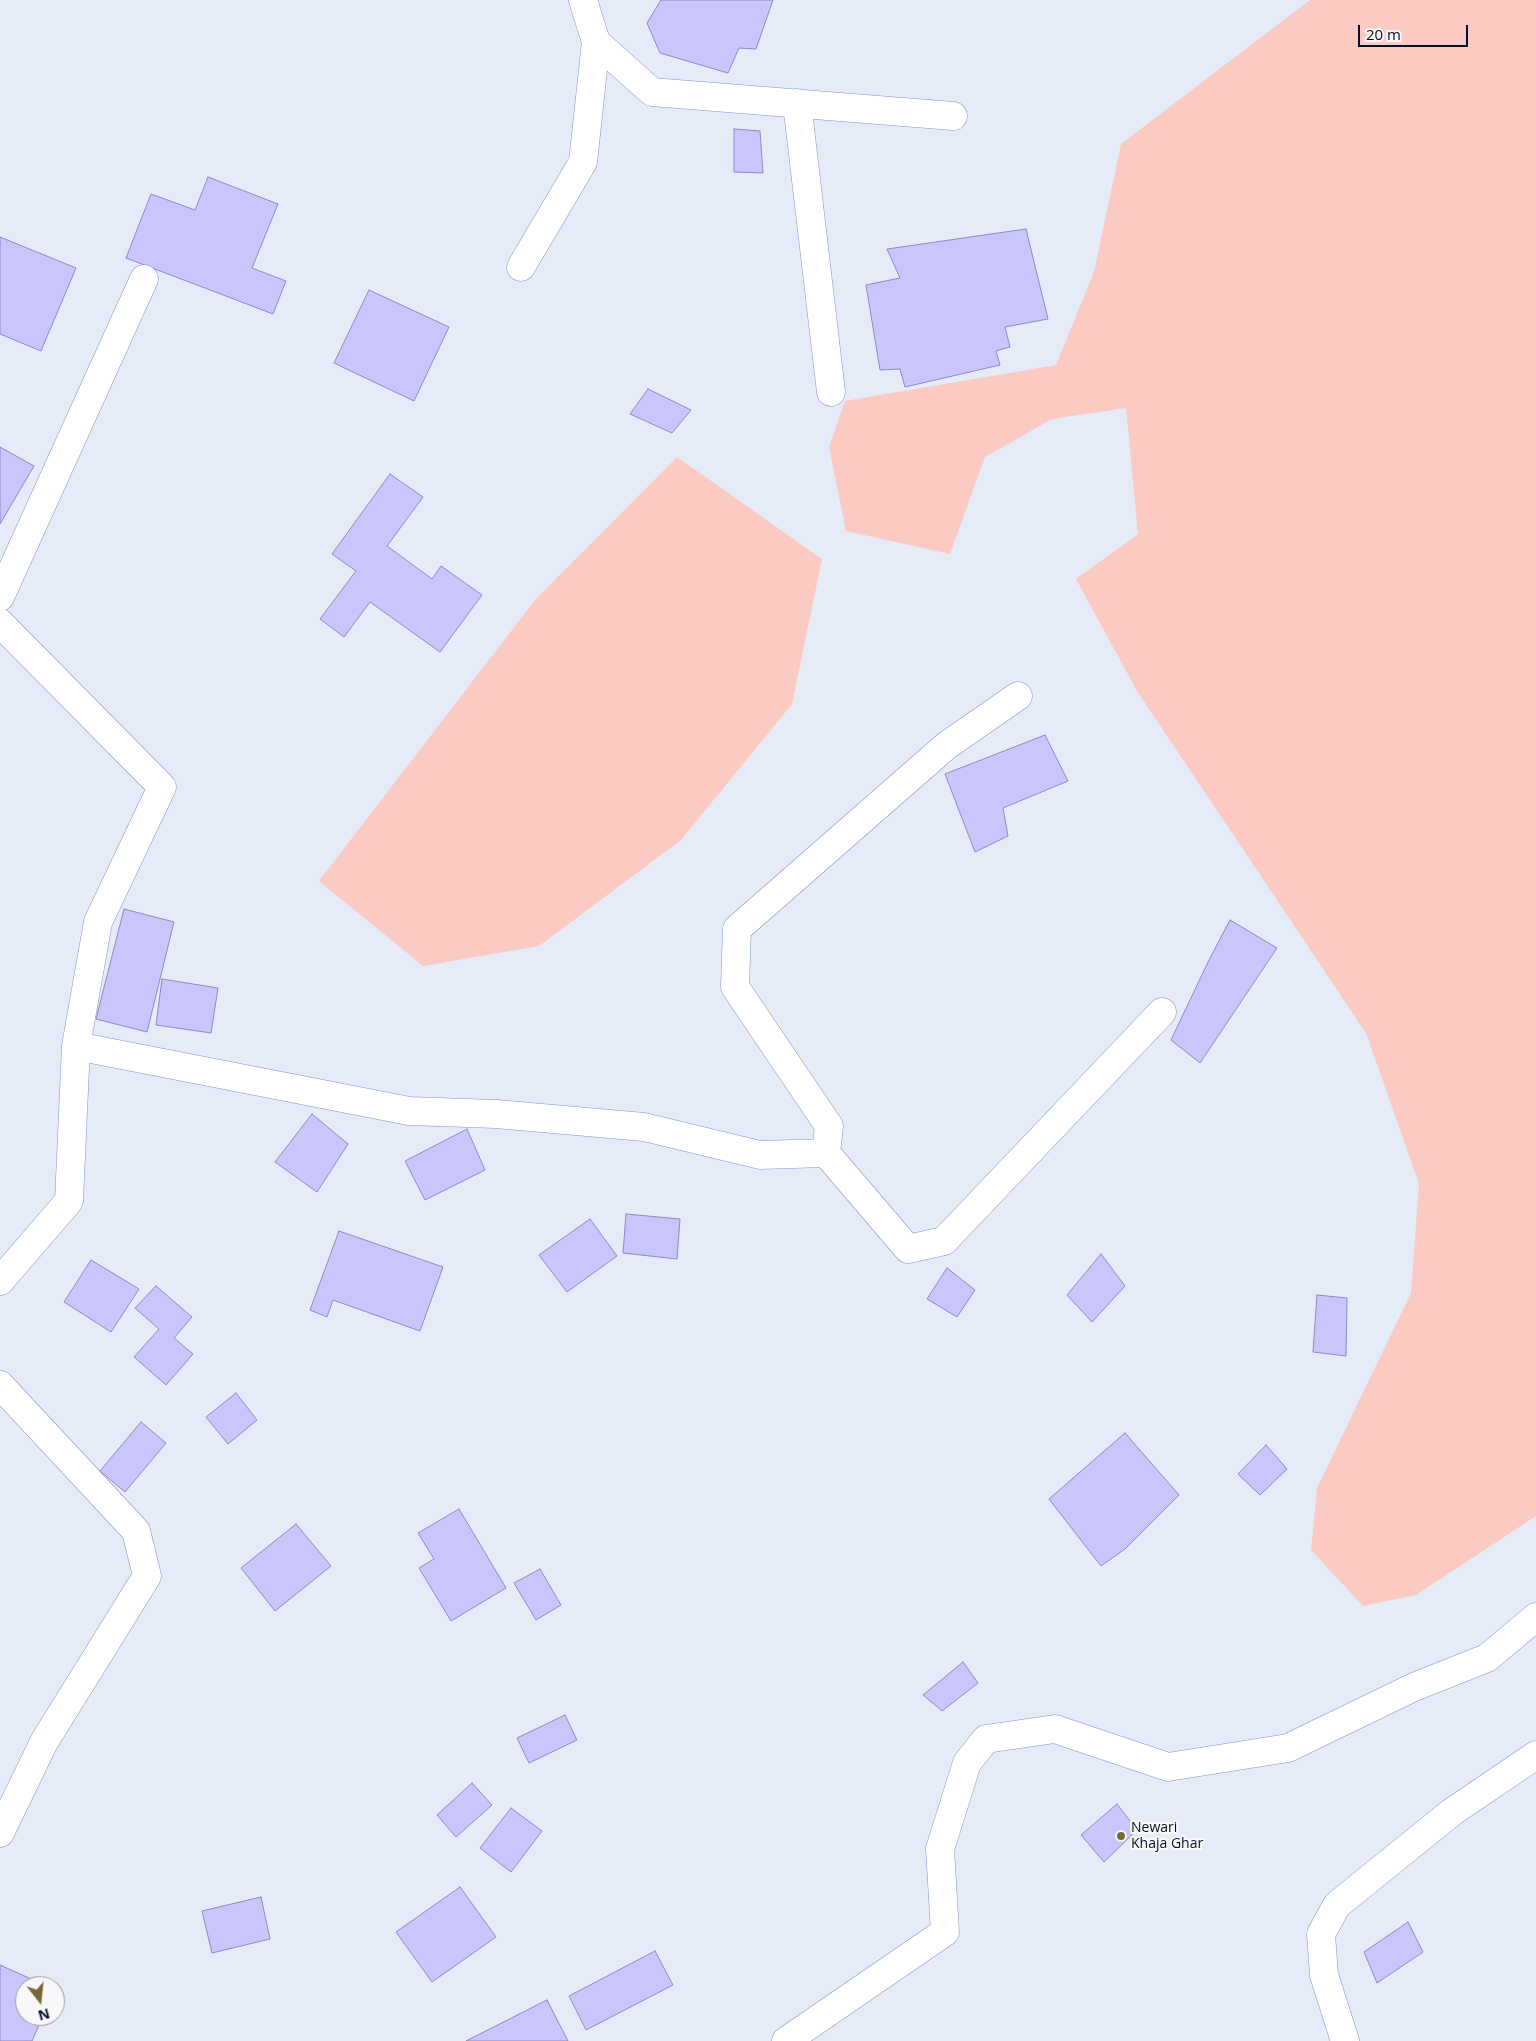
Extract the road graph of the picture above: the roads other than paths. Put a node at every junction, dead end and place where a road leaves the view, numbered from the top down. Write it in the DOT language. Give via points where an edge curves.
graph roads {
  1 [pos="583,0"];
  2 [pos="596,42"];
  3 [pos="797,104"];
  4 [pos="953,116"];
  5 [pos="521,267"];
  6 [pos="144,279"];
  7 [pos="831,392"];
  8 [pos="0,597"];
  9 [pos="0,623"];
  10 [pos="1018,696"];
  11 [pos="1162,1012"];
  12 [pos="76,1046"];
  13 [pos="826,1152"];
  14 [pos="0,1281"];
  15 [pos="0,1385"];
  16 [pos="1536,1617"];
  17 [pos="1536,1755"];
  18 [pos="0,1833"];
  19 [pos="786,2041"];
  20 [pos="1345,2041"];
  1 -- 2 [label="street"];
  2 -- 3 [label="street" via="652,92"];
  2 -- 5 [label="street" via="583,162"];
  3 -- 4 [label="street"];
  3 -- 7 [label="street"];
  6 -- 8 [label="street"];
  9 -- 12 [label="street" via="162,787 98,922"];
  10 -- 13 [label="street" via="946,746 737,929 735,987 829,1126"];
  11 -- 13 [label="street" via="944,1241 908,1249"];
  12 -- 13 [label="street" via="409,1111 496,1114 644,1127 760,1156"];
  12 -- 14 [label="street" via="69,1201"];
  15 -- 18 [label="street" via="136,1531 148,1576 44,1742"];
  16 -- 19 [label="street" via="1487,1658 1414,1687 1288,1748 1168,1767 1055,1729 986,1739 967,1763 940,1849 945,1932"];
  17 -- 20 [label="street" via="1452,1812 1337,1905 1321,1934 1324,1975"];
}
